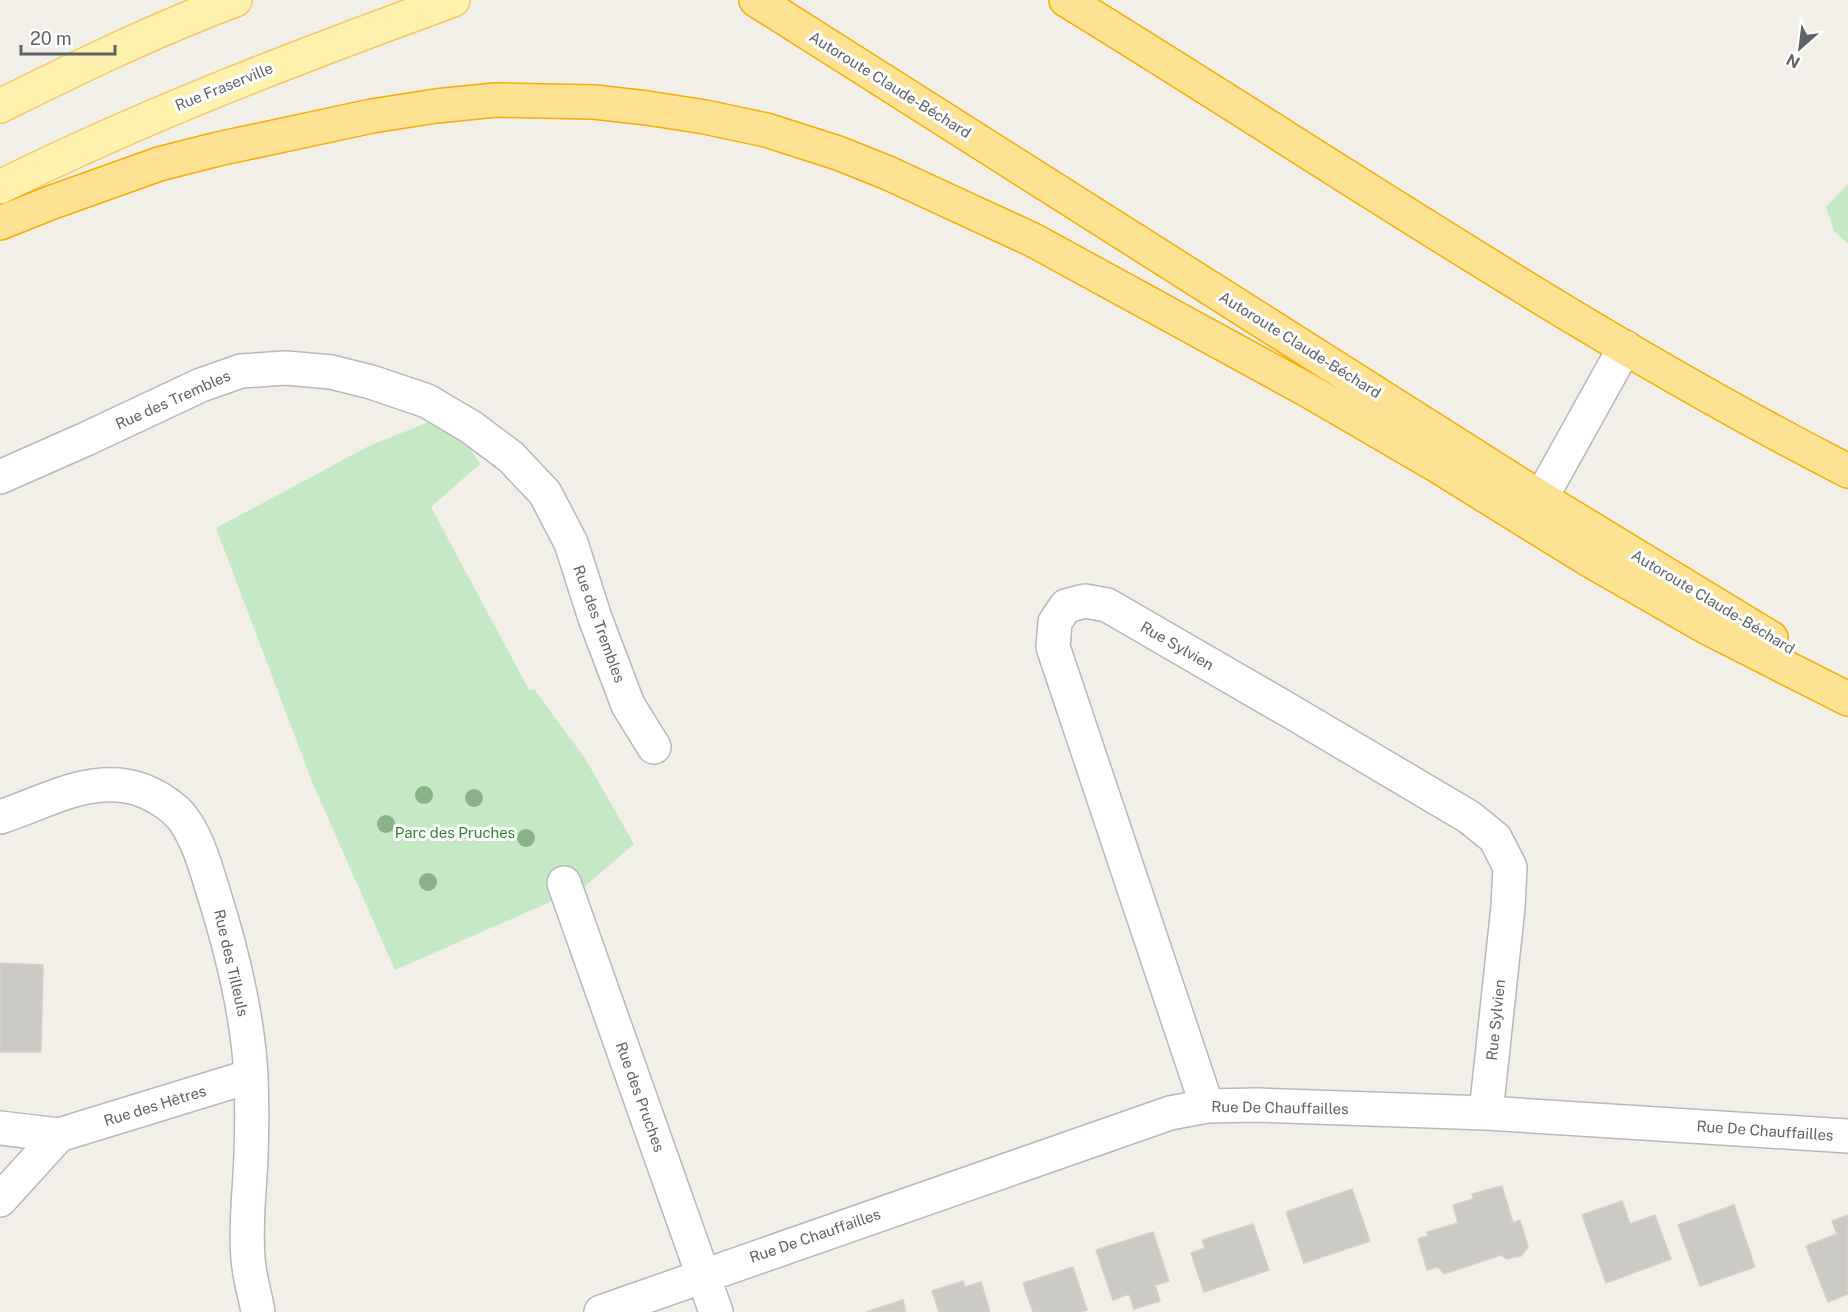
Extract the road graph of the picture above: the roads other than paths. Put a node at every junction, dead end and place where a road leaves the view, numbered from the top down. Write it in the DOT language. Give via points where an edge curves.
graph roads {
  1 [pos="235,0"];
  2 [pos="453,0"];
  3 [pos="743,0"];
  4 [pos="756,0"];
  5 [pos="1066,0"];
  6 [pos="1071,0"];
  7 [pos="1109,27"];
  8 [pos="865,69"];
  9 [pos="0,106"];
  10 [pos="0,187"];
  11 [pos="0,223"];
  12 [pos="1625,347"];
  13 [pos="1848,471"];
  14 [pos="0,477"];
  15 [pos="1541,498"];
  16 [pos="1848,684"];
  17 [pos="1848,699"];
  18 [pos="654,747"];
  19 [pos="0,817"];
  20 [pos="564,883"];
  21 [pos="251,1076"];
  22 [pos="1206,1106"];
  23 [pos="1486,1113"];
  24 [pos="0,1128"];
  25 [pos="59,1135"];
  26 [pos="1848,1136"];
  27 [pos="0,1200"];
  28 [pos="704,1275"];
  29 [pos="258,1312"];
  30 [pos="601,1312"];
  31 [pos="716,1312"];
  1 -- 9 [label="main road" via="186,18"];
  2 -- 10 [label="main road, Rue Fraserville" via="161,113"];
  3 -- 8 [label="highway"];
  4 -- 8 [label="highway, Autoroute Claude-Béchard"];
  5 -- 7 [label="highway"];
  6 -- 7 [label="highway"];
  7 -- 12 [label="highway"];
  8 -- 15 [label="highway, Autoroute Claude-Béchard"];
  11 -- 17 [label="highway" via="159,164 436,106 495,100 594,102 694,115 766,130 888,173 1033,240 1309,391 1706,627"];
  12 -- 13 [label="highway"];
  12 -- 15 [label="street"];
  14 -- 18 [label="street, Rue des Trembles" via="201,385 241,371 286,368 332,372 427,401 471,427 511,458 545,493 570,543 628,705"];
  15 -- 16 [label="highway, Autoroute Claude-Béchard"];
  19 -- 21 [label="street, Rue des Tilleuls" via="67,791 97,784 127,786 164,800 186,822 202,858 242,998"];
  20 -- 28 [label="street, Rue des Pruches"];
  21 -- 25 [label="street, Rue des Hêtres"];
  21 -- 29 [label="street, Rue des Tilleuls" via="248,1261"];
  22 -- 23 [label="street, Rue De Chauffailles"];
  22 -- 23 [label="street, Rue Sylvien" via="1053,647 1056,622 1066,606 1085,601 1107,605 1469,816 1495,838 1510,867"];
  22 -- 28 [label="street, Rue De Chauffailles" via="1170,1113"];
  23 -- 26 [label="street, Rue De Chauffailles"];
  24 -- 25 [label="street, Rue des Hêtres"];
  25 -- 27 [label="street"];
  28 -- 30 [label="street, Rue De Chauffailles"];
  28 -- 31 [label="street, Rue des Pruches"];
}
